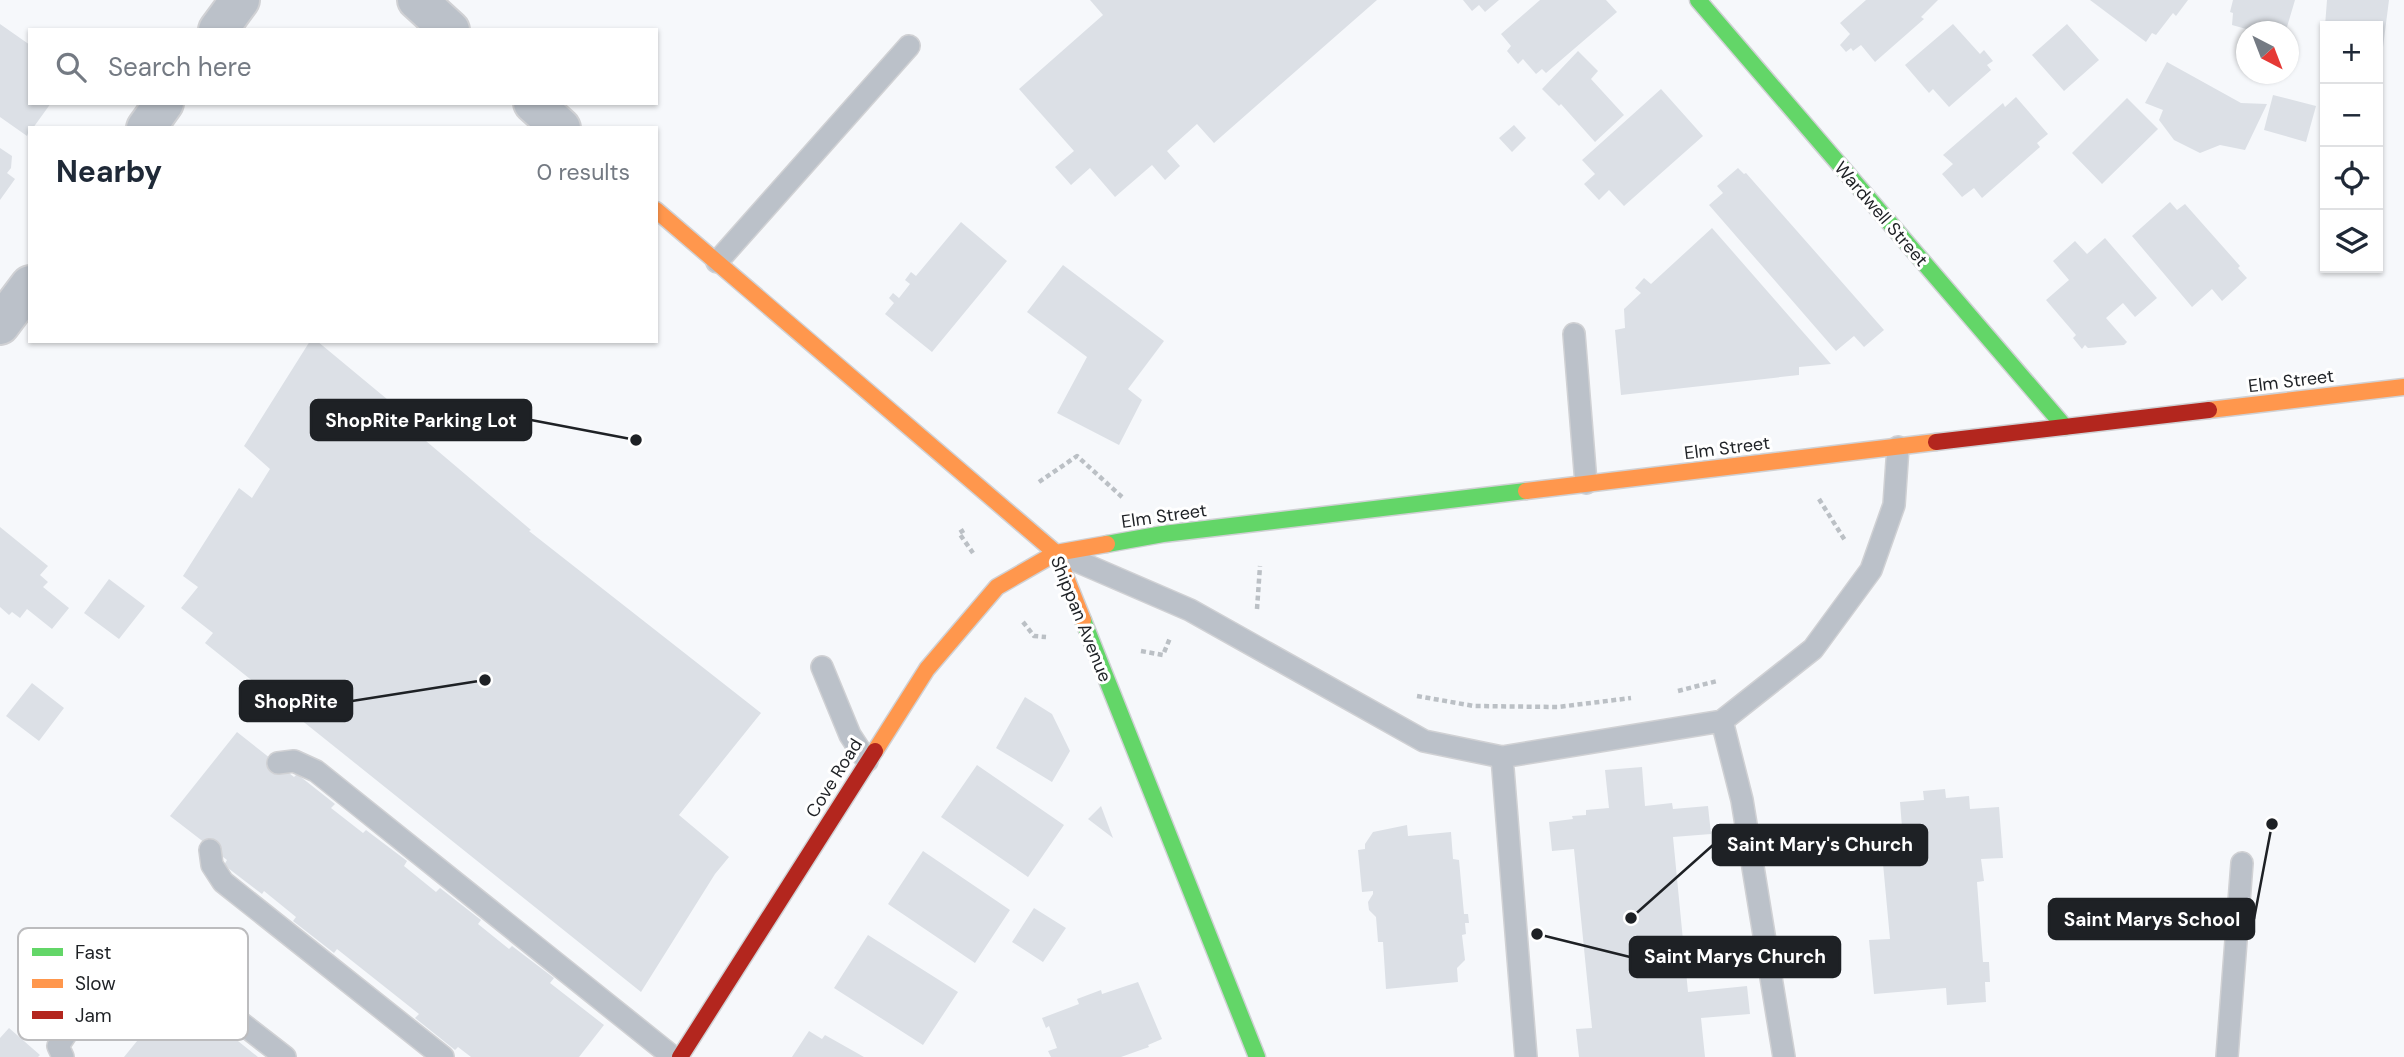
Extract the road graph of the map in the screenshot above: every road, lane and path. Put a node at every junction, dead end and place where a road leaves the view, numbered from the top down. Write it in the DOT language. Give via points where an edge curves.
graph roads {
  1 [pos="240,0"];
  2 [pos="417,0"];
  3 [pos="1698,0"];
  4 [pos="219,28"];
  5 [pos="448,28"];
  6 [pos="909,46"];
  7 [pos="163,105"];
  8 [pos="147,126"];
  9 [pos="658,211"];
  10 [pos="717,262"];
  11 [pos="28,288"];
  12 [pos="0,325"];
  13 [pos="1574,334"];
  14 [pos="2404,387"];
  15 [pos="2065,427"];
  16 [pos="1898,447"];
  17 [pos="1586,484"];
  18 [pos="1817,495"];
  19 [pos="1851,550"];
  20 [pos="1056,553"];
  21 [pos="1261,555"];
  22 [pos="1262,614"];
  23 [pos="1169,640"];
  24 [pos="1163,655"];
  25 [pos="822,667"];
  26 [pos="1727,678"];
  27 [pos="1677,691"];
  28 [pos="1406,694"];
  29 [pos="1637,698"];
  30 [pos="1722,721"];
  31 [pos="1502,757"];
  32 [pos="867,761"];
  33 [pos="278,763"];
  34 [pos="210,850"];
  35 [pos="2242,863"];
  36 [pos="248,1028"];
  37 [pos="62,1040"];
  38 [pos="63,1057"];
  39 [pos="285,1057"];
  40 [pos="443,1057"];
  41 [pos="673,1057"];
  42 [pos="680,1057"];
  43 [pos="1257,1057"];
  44 [pos="1527,1057"];
  45 [pos="1784,1057"];
  46 [pos="2227,1057"];
  1 -- 4 [label="street"];
  2 -- 5 [label="street"];
  3 -- 15 [label="main road, Wardwell Street"];
  6 -- 10 [label="lane"];
  7 -- 8 [label="street"];
  9 -- 10 [label="main road, Shippan Avenue"];
  10 -- 20 [label="main road, Shippan Avenue"];
  11 -- 12 [label="street"];
  13 -- 17 [label="lane"];
  14 -- 15 [label="main road, Elm Street"];
  15 -- 16 [label="main road, Elm Street"];
  16 -- 17 [label="main road, Elm Street"];
  16 -- 30 [label="lane" via="1894,505 1871,570 1813,649"];
  17 -- 20 [label="main road, Elm Street" via="1163,534"];
  18 -- 19 [label="path"];
  20 -- 31 [label="lane" via="1190,610 1424,741"];
  20 -- 32 [label="main road, Cove Road" via="997,587 927,669"];
  20 -- 43 [label="main road, Shippan Avenue"];
  21 -- 22 [label="path" via="1256,607"];
  23 -- 24 [label="path"];
  25 -- 32 [label="lane" via="850,735"];
  26 -- 27 [label="path"];
  28 -- 29 [label="path" via="1474,706 1558,707"];
  30 -- 31 [label="lane"];
  30 -- 45 [label="lane" via="1742,800"];
  31 -- 44 [label="lane"];
  32 -- 42 [label="main road, Cove Road"];
  33 -- 41 [label="lane" via="294,761 316,771"];
  34 -- 40 [label="lane" via="222,882"];
  35 -- 46 [label="lane"];
  36 -- 39 [label="lane"];
  37 -- 38 [label="lane" via="58,1046"];
}
